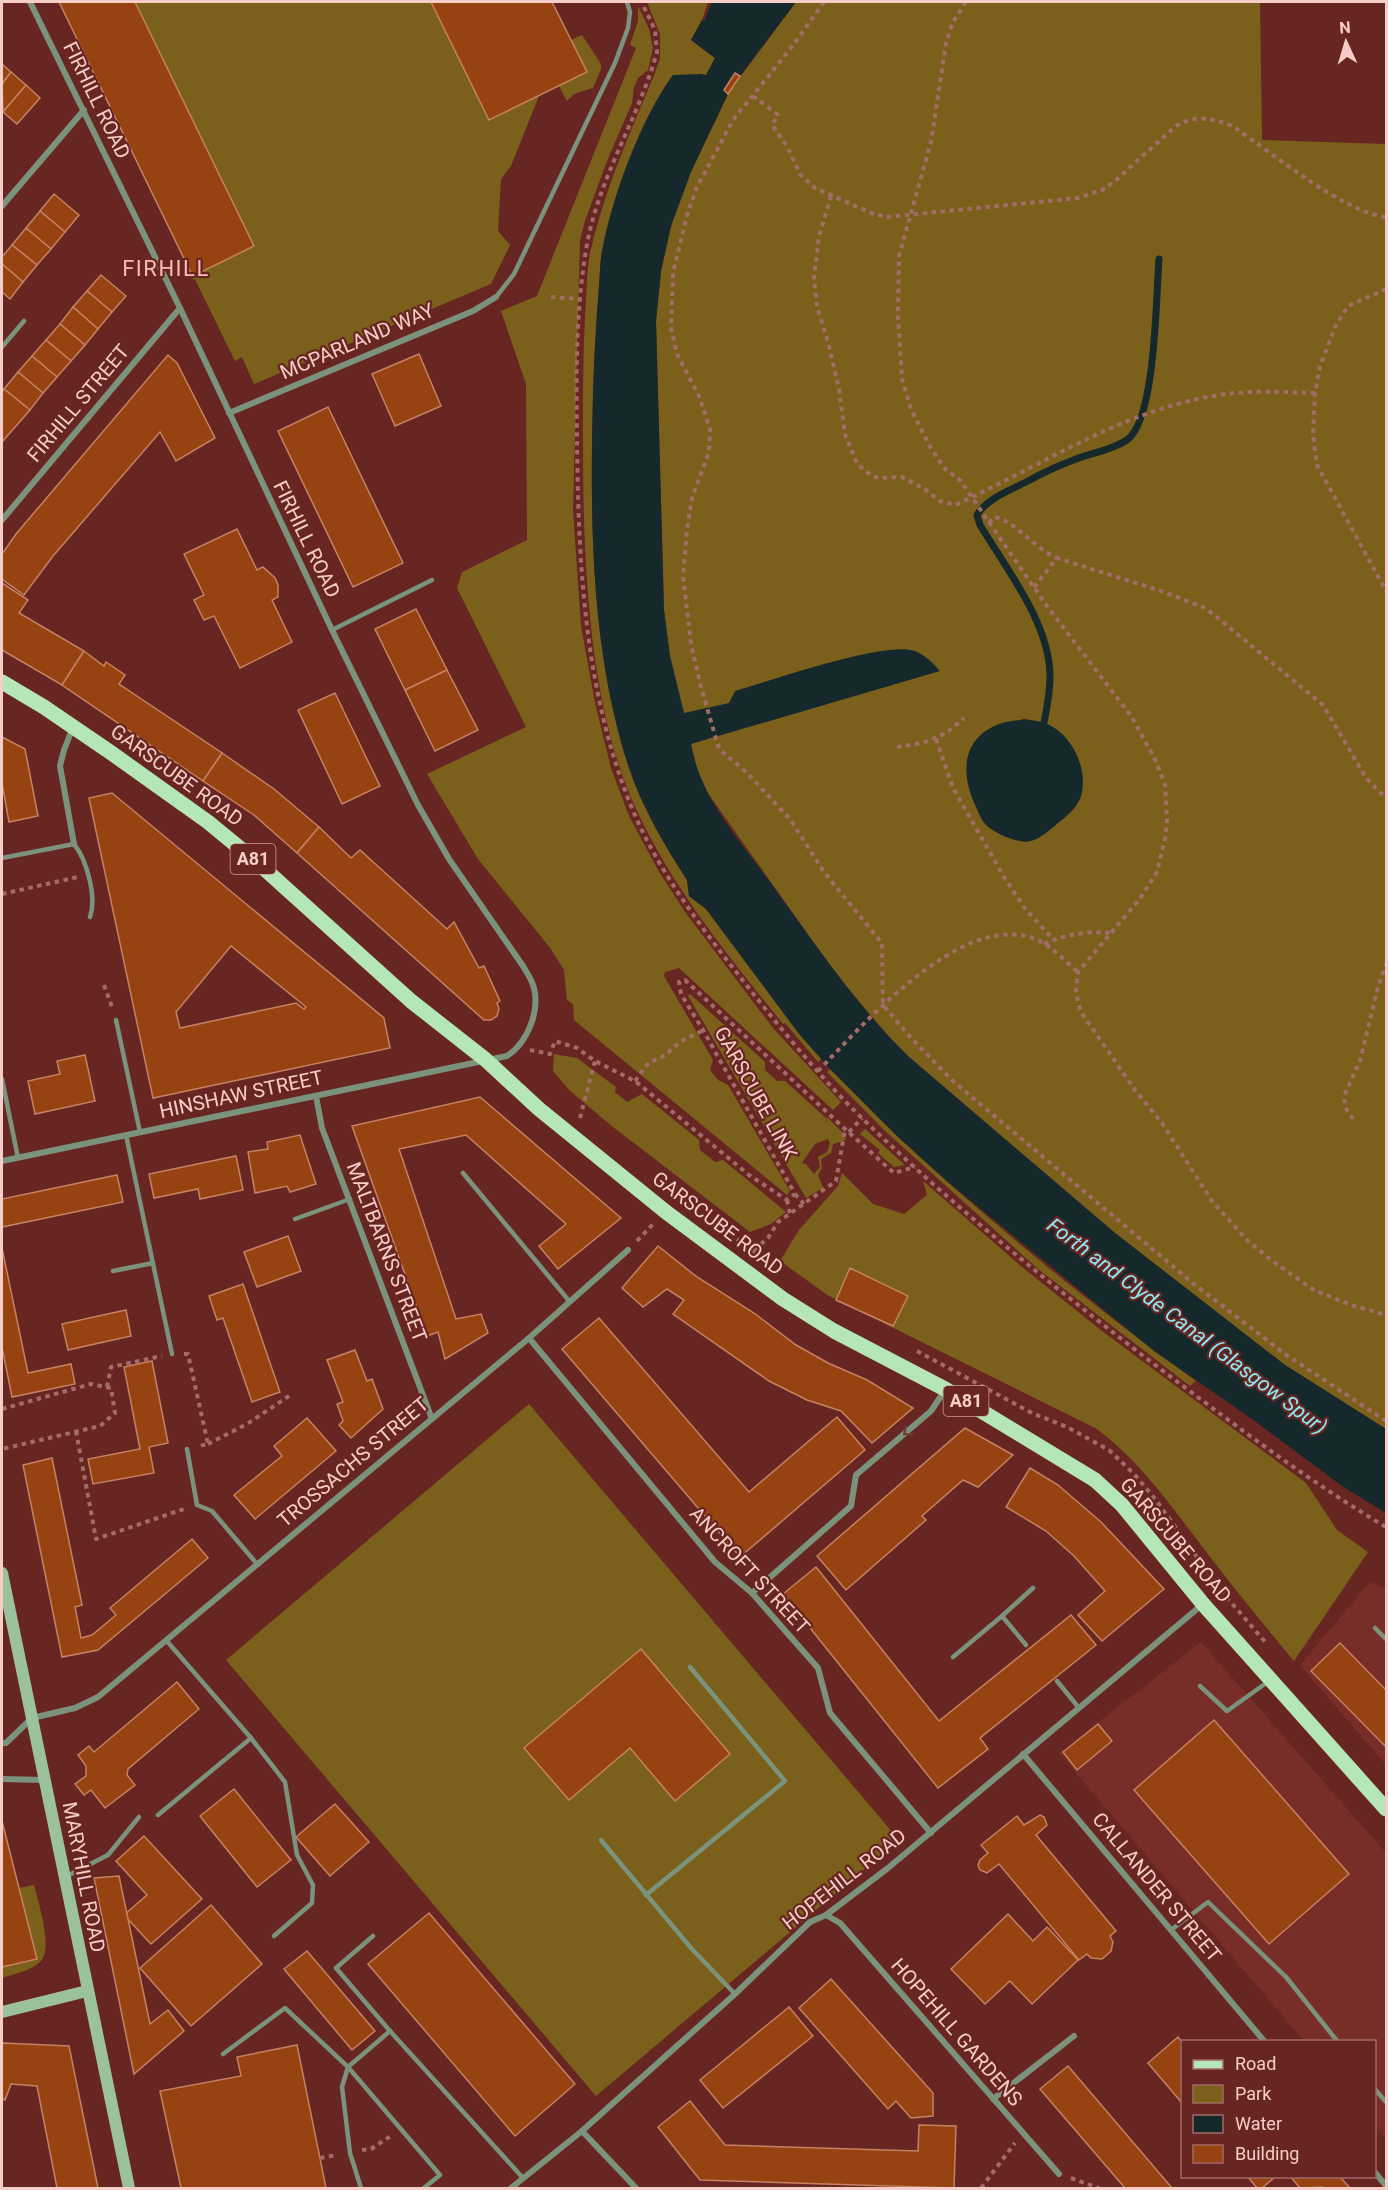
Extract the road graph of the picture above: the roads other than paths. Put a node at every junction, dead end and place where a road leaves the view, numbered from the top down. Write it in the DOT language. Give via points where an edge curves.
graph roads {
  1 [pos="30,2"];
  2 [pos="627,2"];
  3 [pos="84,110"];
  4 [pos="2,206"];
  5 [pos="496,297"];
  6 [pos="180,308"];
  7 [pos="24,321"];
  8 [pos="2,347"];
  9 [pos="229,413"];
  10 [pos="2,520"];
  11 [pos="432,580"];
  12 [pos="332,630"];
  13 [pos="2,682"];
  14 [pos="73,727"];
  15 [pos="74,844"];
  16 [pos="2,858"];
  17 [pos="90,917"];
  18 [pos="116,1020"];
  19 [pos="486,1060"];
  20 [pos="2,1079"];
  21 [pos="316,1096"];
  22 [pos="140,1132"];
  23 [pos="126,1135"];
  24 [pos="18,1158"];
  25 [pos="2,1161"];
  26 [pos="463,1173"];
  27 [pos="350,1199"];
  28 [pos="295,1219"];
  29 [pos="628,1251"];
  30 [pos="153,1263"];
  31 [pos="113,1271"];
  32 [pos="570,1302"];
  33 [pos="529,1338"];
  34 [pos="172,1354"];
  35 [pos="945,1389"];
  36 [pos="432,1419"];
  37 [pos="186,1449"];
  38 [pos="257,1564"];
  39 [pos="2,1573"];
  40 [pos="1033,1588"];
  41 [pos="752,1593"];
  42 [pos="1203,1604"];
  43 [pos="1002,1616"];
  44 [pos="1375,1628"];
  45 [pos="1386,1639"];
  46 [pos="166,1640"];
  47 [pos="1026,1645"];
  48 [pos="952,1657"];
  49 [pos="690,1667"];
  50 [pos="1271,1679"];
  51 [pos="1057,1681"];
  52 [pos="1200,1686"];
  53 [pos="1078,1708"];
  54 [pos="32,1718"];
  55 [pos="251,1738"];
  56 [pos="2,1743"];
  57 [pos="1023,1754"];
  58 [pos="2,1779"];
  59 [pos="45,1780"];
  60 [pos="1386,1809"];
  61 [pos="158,1815"];
  62 [pos="139,1817"];
  63 [pos="930,1833"];
  64 [pos="601,1840"];
  65 [pos="64,1878"];
  66 [pos="646,1895"];
  67 [pos="826,1915"];
  68 [pos="1171,1930"];
  69 [pos="274,1936"];
  70 [pos="373,1936"];
  71 [pos="87,1991"];
  72 [pos="735,1994"];
  73 [pos="2,2012"];
  74 [pos="390,2031"];
  75 [pos="1074,2036"];
  76 [pos="1263,2040"];
  77 [pos="1336,2040"];
  78 [pos="223,2054"];
  79 [pos="348,2067"];
  80 [pos="1376,2090"];
  81 [pos="993,2099"];
  82 [pos="1386,2102"];
  83 [pos="582,2131"];
  84 [pos="1059,2174"];
  85 [pos="1376,2174"];
  86 [pos="523,2178"];
  87 [pos="1386,2186"];
  88 [pos="129,2188"];
  89 [pos="361,2188"];
  90 [pos="424,2188"];
  91 [pos="511,2188"];
  92 [pos="636,2188"];
  1 -- 3 [label="street, FIRHILL ROAD"];
  2 -- 5 [label="lane" via="628,28 607,82 514,274"];
  3 -- 4 [label="street"];
  3 -- 6 [label="street, FIRHILL ROAD"];
  5 -- 9 [label="street, MCPARLAND WAY" via="473,311"];
  6 -- 9 [label="street, FIRHILL ROAD"];
  6 -- 10 [label="street, FIRHILL STREET"];
  7 -- 8 [label="lane"];
  9 -- 12 [label="street, FIRHILL ROAD"];
  11 -- 12 [label="lane"];
  12 -- 19 [label="street, FIRHILL ROAD" via="428,824 530,978 535,1009 529,1029 507,1056"];
  13 -- 14 [label="main road, GARSCUBE ROAD / A81"];
  14 -- 15 [label="street" via="60,766"];
  14 -- 19 [label="main road, GARSCUBE ROAD / A81" via="234,844 411,1001"];
  15 -- 16 [label="lane"];
  15 -- 17 [label="lane" via="86,864 93,900"];
  18 -- 22 [label="lane"];
  19 -- 21 [label="street, HINSHAW STREET"];
  19 -- 35 [label="main road, GARSCUBE ROAD / A81" via="539,1109 666,1212 783,1299 834,1331"];
  20 -- 24 [label="lane"];
  21 -- 22 [label="street, HINSHAW STREET"];
  21 -- 27 [label="street, MALTBARNS STREET" via="322,1128"];
  22 -- 23 [label="street, HINSHAW STREET"];
  23 -- 24 [label="street, HINSHAW STREET"];
  23 -- 30 [label="lane"];
  24 -- 25 [label="street, HINSHAW STREET"];
  26 -- 32 [label="lane"];
  27 -- 28 [label="lane"];
  27 -- 36 [label="street, MALTBARNS STREET"];
  29 -- 32 [label="street, TROSSACHS STREET"];
  30 -- 31 [label="lane"];
  30 -- 34 [label="lane"];
  32 -- 33 [label="street, TROSSACHS STREET"];
  33 -- 36 [label="street, TROSSACHS STREET"];
  33 -- 41 [label="street, ANCROFT STREET" via="716,1562"];
  35 -- 41 [label="street, one-way" via="931,1411 856,1475 851,1506"];
  35 -- 42 [label="main road, GARSCUBE ROAD / A81" via="1095,1480 1122,1505"];
  36 -- 38 [label="street, TROSSACHS STREET"];
  37 -- 38 [label="lane" via="197,1505 212,1511"];
  38 -- 46 [label="street, TROSSACHS STREET"];
  39 -- 54 [label="street, MARYHILL ROAD"];
  40 -- 43 [label="lane"];
  41 -- 63 [label="street, ANCROFT STREET" via="818,1668 830,1713"];
  42 -- 50 [label="main road, GARSCUBE ROAD / A81"];
  42 -- 53 [label="street, HOPEHILL ROAD"];
  43 -- 47 [label="lane"];
  43 -- 48 [label="lane"];
  44 -- 45 [label="lane"];
  46 -- 54 [label="street, TROSSACHS STREET" via="98,1697 75,1708"];
  46 -- 55 [label="lane"];
  49 -- 66 [label="lane" via="785,1780"];
  50 -- 52 [label="lane" via="1227,1711"];
  50 -- 60 [label="main road, GARSCUBE ROAD / A81"];
  51 -- 53 [label="lane"];
  53 -- 57 [label="street, HOPEHILL ROAD"];
  54 -- 56 [label="street"];
  54 -- 59 [label="street, MARYHILL ROAD"];
  55 -- 61 [label="lane"];
  55 -- 69 [label="lane" via="285,1782 297,1855 313,1886 312,1903"];
  57 -- 63 [label="street, HOPEHILL ROAD"];
  57 -- 68 [label="street, CALLANDER STREET"];
  58 -- 59 [label="street"];
  59 -- 65 [label="street, MARYHILL ROAD"];
  62 -- 65 [label="lane" via="108,1855"];
  63 -- 67 [label="street, HOPEHILL ROAD"];
  64 -- 66 [label="lane"];
  65 -- 71 [label="street, MARYHILL ROAD"];
  66 -- 72 [label="lane"];
  67 -- 72 [label="street, HOPEHILL ROAD" via="810,1922"];
  67 -- 81 [label="street, HOPEHILL GARDENS" via="840,1923"];
  68 -- 76 [label="street, CALLANDER STREET"];
  68 -- 77 [label="lane" via="1208,1902 1286,1977"];
  70 -- 74 [label="lane" via="336,1968"];
  71 -- 73 [label="street"];
  71 -- 88 [label="street, MARYHILL ROAD"];
  72 -- 83 [label="street, HOPEHILL ROAD"];
  74 -- 79 [label="lane"];
  74 -- 86 [label="lane"];
  75 -- 81 [label="street"];
  78 -- 79 [label="lane" via="285,2008"];
  79 -- 89 [label="lane" via="342,2087 350,2153"];
  79 -- 90 [label="lane" via="440,2175"];
  80 -- 82 [label="lane"];
  81 -- 84 [label="street, HOPEHILL GARDENS"];
  83 -- 86 [label="street, HOPEHILL ROAD"];
  83 -- 92 [label="street"];
  85 -- 87 [label="street"];
  86 -- 91 [label="street, HOPEHILL ROAD"];
}
